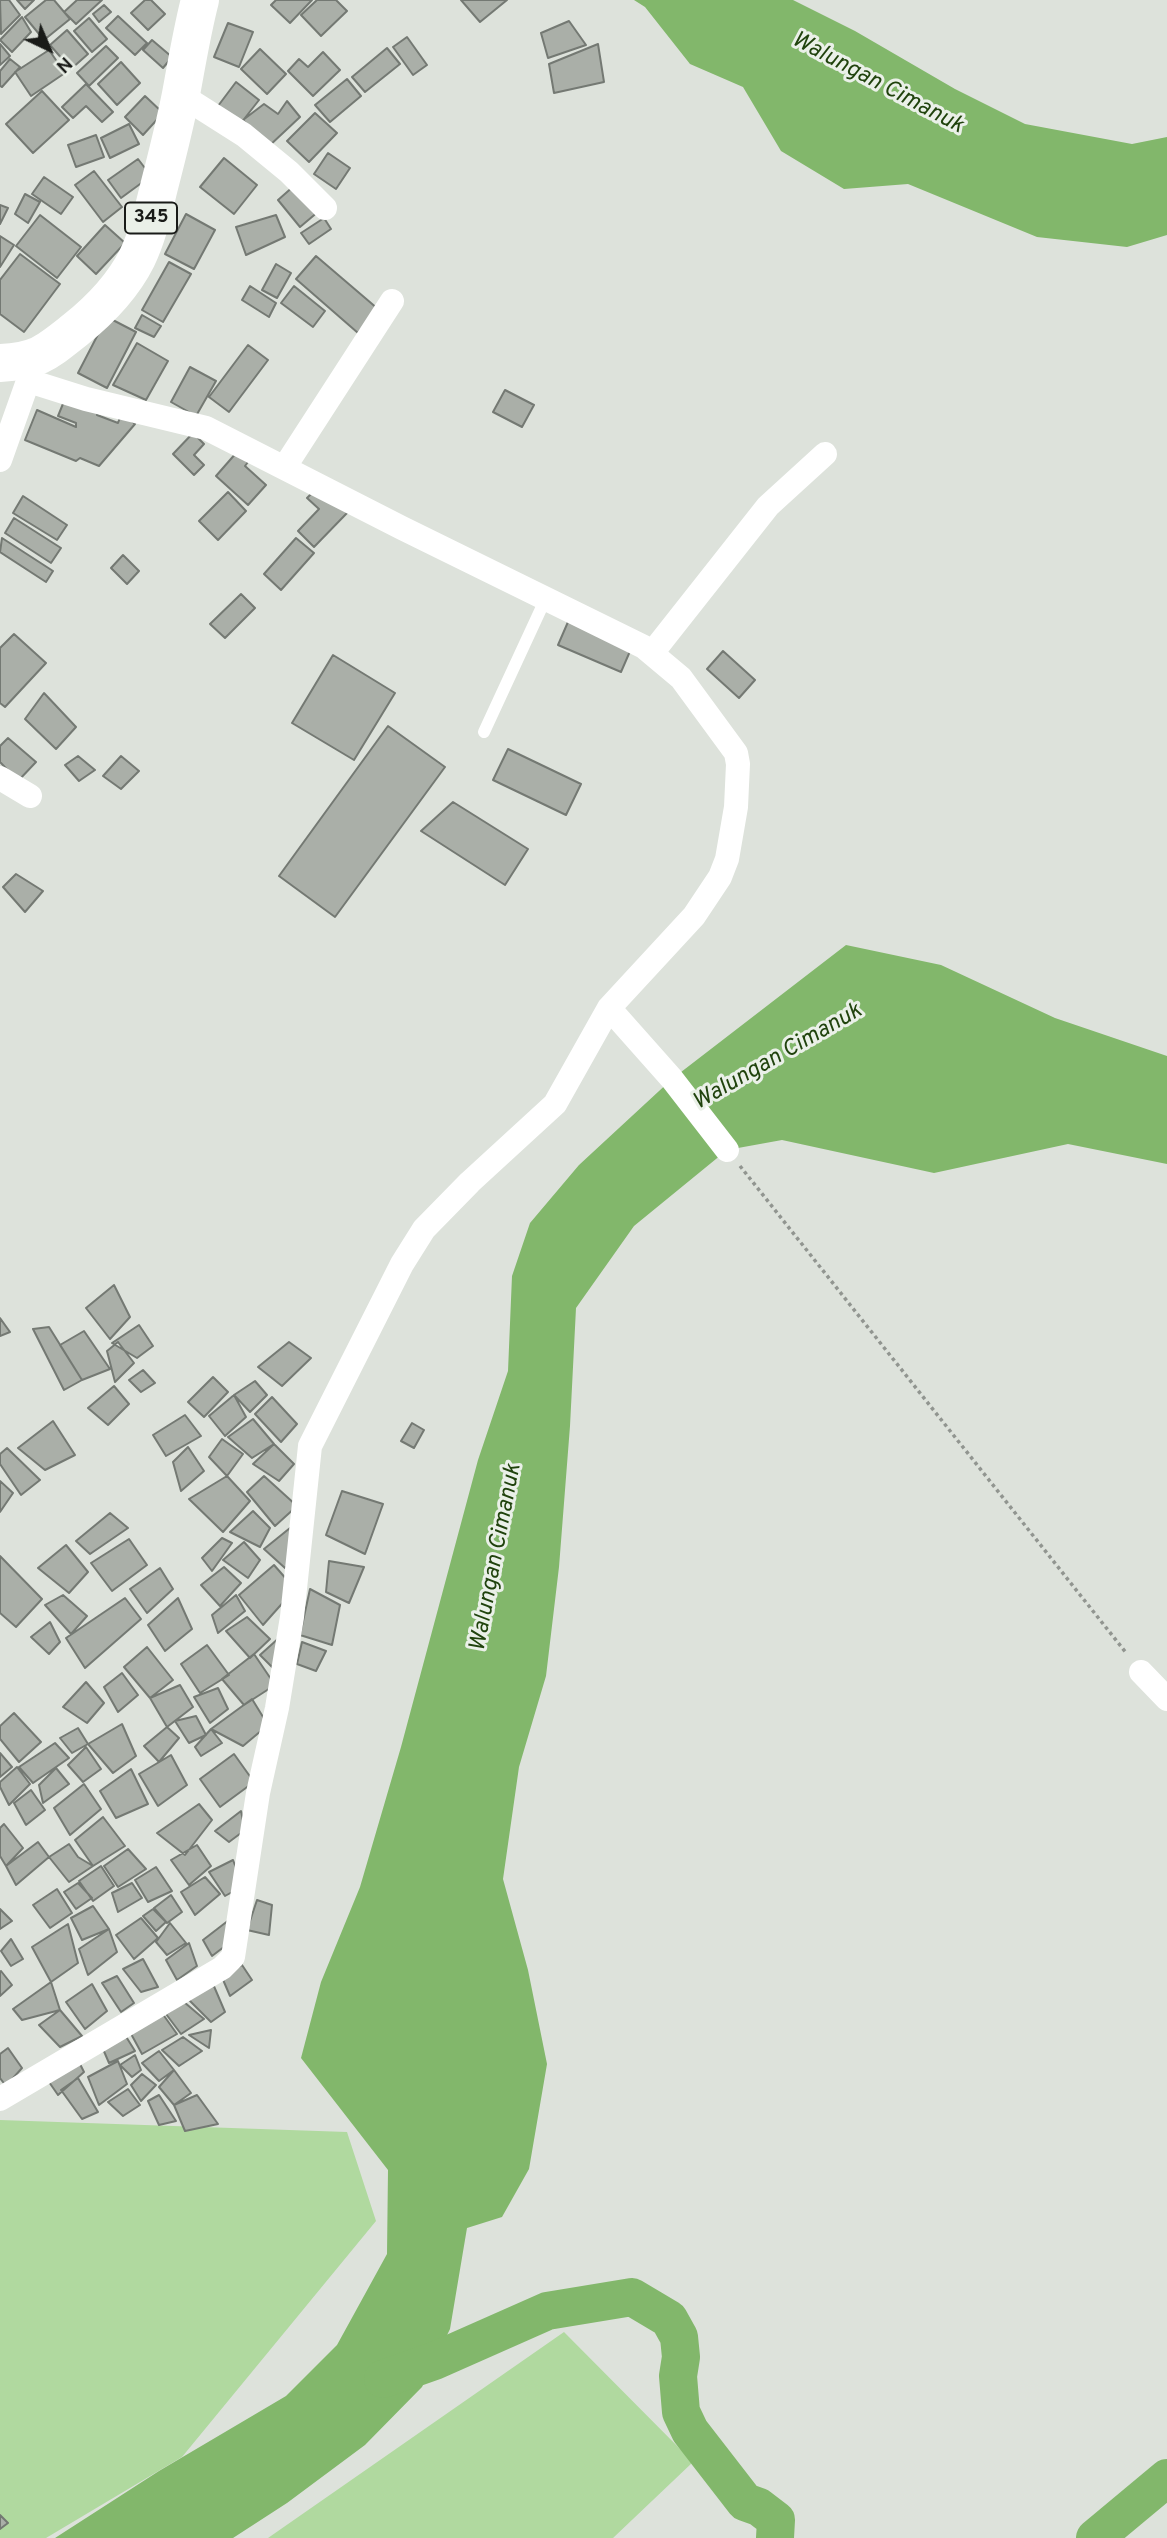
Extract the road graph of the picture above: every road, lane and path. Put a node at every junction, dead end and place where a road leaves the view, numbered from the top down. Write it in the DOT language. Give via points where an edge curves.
graph roads {
  1 [pos="200,0"];
  2 [pos="181,95"];
  3 [pos="325,208"];
  4 [pos="392,301"];
  5 [pos="21,368"];
  6 [pos="825,454"];
  7 [pos="0,460"];
  8 [pos="284,468"];
  9 [pos="546,598"];
  10 [pos="652,653"];
  11 [pos="484,732"];
  12 [pos="0,778"];
  13 [pos="30,796"];
  14 [pos="609,1008"];
  15 [pos="727,1150"];
  16 [pos="1141,1672"];
  17 [pos="1167,1699"];
  18 [pos="0,2099"];
  1 -- 2 [label="main road, 345"];
  2 -- 3 [label="street" via="244,135"];
  2 -- 5 [label="main road, 345" via="136,260 94,315"];
  4 -- 8 [label="street"];
  5 -- 7 [label="street"];
  5 -- 8 [label="street" via="86,399 206,428"];
  6 -- 10 [label="street" via="768,506"];
  8 -- 9 [label="street"];
  9 -- 10 [label="street"];
  9 -- 11 [label="lane"];
  10 -- 14 [label="street" via="697,697 736,753 736,807 727,859 708,896"];
  12 -- 13 [label="street"];
  14 -- 15 [label="street"];
  14 -- 18 [label="street" via="555,1104 424,1229 310,1446 292,1617 233,1957 222,1968"];
  15 -- 16 [label="path"];
  16 -- 17 [label="street"];
}
